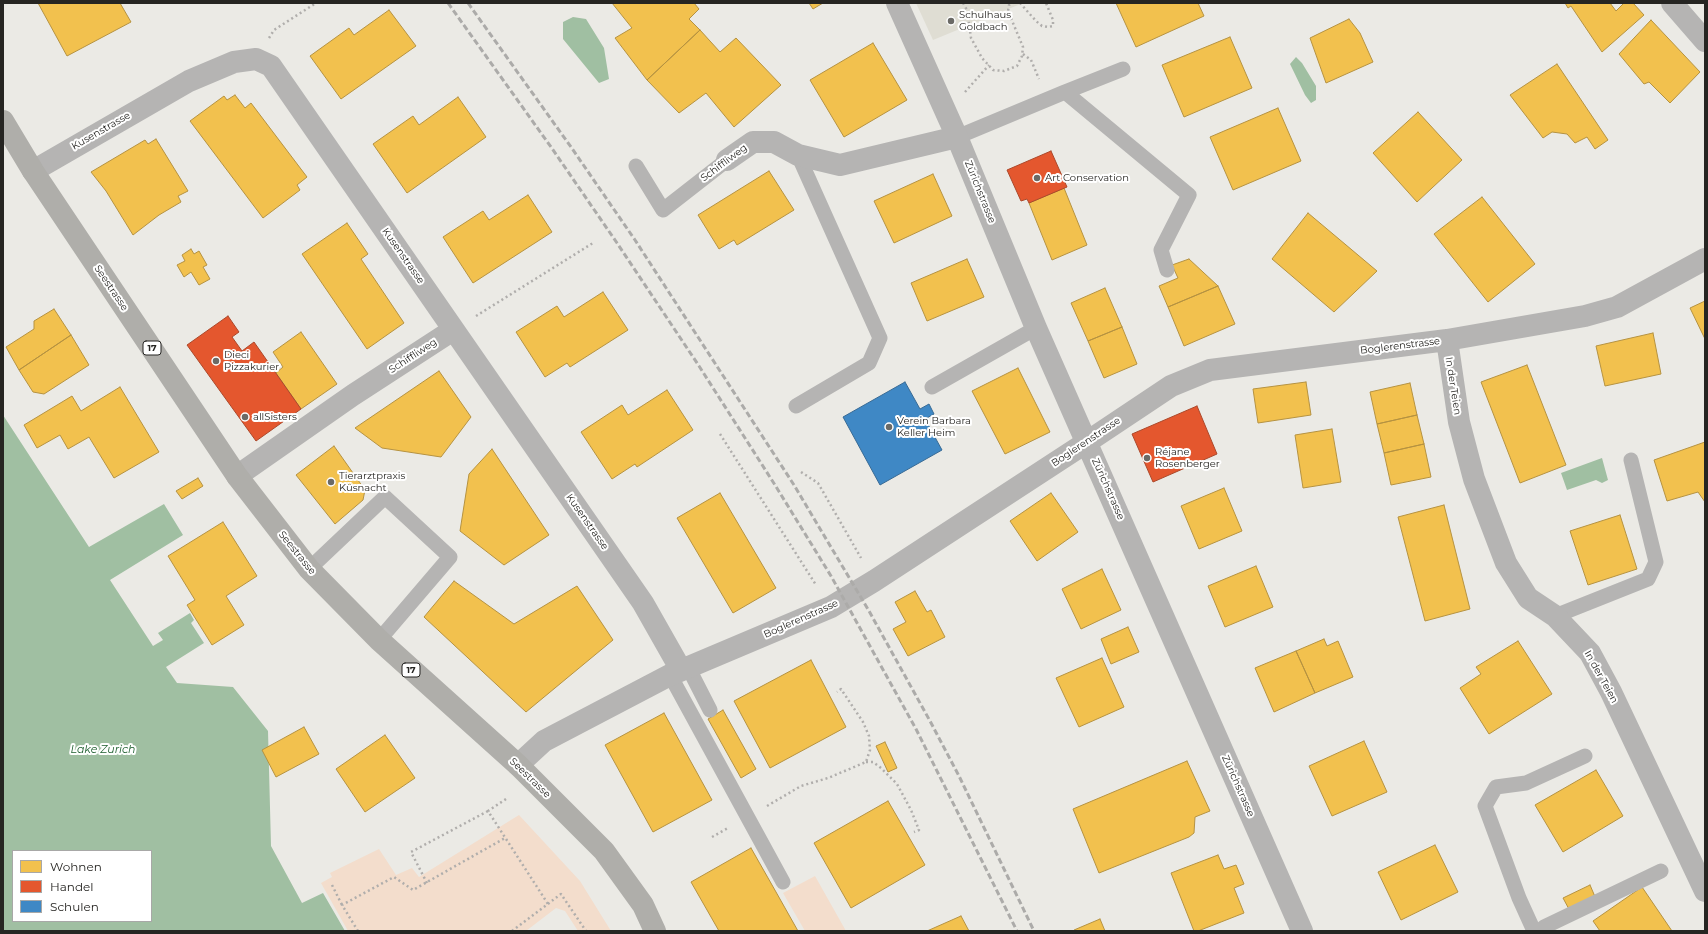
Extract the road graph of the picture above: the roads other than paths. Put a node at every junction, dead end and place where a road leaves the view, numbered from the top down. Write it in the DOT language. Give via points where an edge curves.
graph roads {
  1 [pos="896,3"];
  2 [pos="1672,3"];
  3 [pos="1705,41"];
  4 [pos="1123,69"];
  5 [pos="1065,92"];
  6 [pos="3,120"];
  7 [pos="957,137"];
  8 [pos="798,155"];
  9 [pos="727,160"];
  10 [pos="636,166"];
  11 [pos="33,171"];
  12 [pos="1705,259"];
  13 [pos="1167,270"];
  14 [pos="1036,328"];
  15 [pos="453,330"];
  16 [pos="1446,340"];
  17 [pos="932,387"];
  18 [pos="796,406"];
  19 [pos="1087,442"];
  20 [pos="1631,460"];
  21 [pos="237,476"];
  22 [pos="310,569"];
  23 [pos="1555,616"];
  24 [pos="379,640"];
  25 [pos="680,670"];
  26 [pos="710,710"];
  27 [pos="1585,756"];
  28 [pos="518,765"];
  29 [pos="1661,871"];
  30 [pos="783,882"];
  31 [pos="1705,891"];
  32 [pos="655,931"];
  33 [pos="1302,931"];
  34 [pos="1534,931"];
  35 [pos="1540,931"];
  1 -- 7 [label="street, Zürichstrasse"];
  2 -- 3 [label="street"];
  4 -- 5 [label="lane"];
  5 -- 7 [label="lane"];
  5 -- 13 [label="lane" via="1189,195 1161,250"];
  6 -- 11 [label="main road, Seestrasse / 17"];
  7 -- 8 [label="street, Schiffliweg" via="840,165"];
  7 -- 14 [label="street, Zürichstrasse"];
  8 -- 9 [label="street, Schiffliweg" via="774,142 753,142"];
  8 -- 18 [label="lane" via="880,338 869,363"];
  9 -- 10 [label="lane, Schiffliweg" via="663,210"];
  11 -- 15 [label="street, Kusenstrasse" via="189,81 234,62 256,59 271,66"];
  11 -- 21 [label="main road, Seestrasse / 17"];
  12 -- 16 [label="street, Boglerenstrasse" via="1617,307 1585,316"];
  14 -- 17 [label="lane"];
  14 -- 19 [label="street, Zürichstrasse"];
  15 -- 21 [label="street, Schiffliweg" via="353,395"];
  15 -- 25 [label="street, Kusenstrasse" via="643,603"];
  16 -- 19 [label="street, Boglerenstrasse" via="1210,370 1170,386"];
  16 -- 23 [label="street, In der Teien" via="1459,422 1474,479 1506,563 1528,598"];
  19 -- 25 [label="street, Boglerenstrasse" via="831,608"];
  19 -- 33 [label="street, Zürichstrasse"];
  20 -- 23 [label="lane" via="1656,562 1648,579"];
  21 -- 22 [label="main road, Seestrasse / 17"];
  22 -- 24 [label="main road, Seestrasse / 17"];
  22 -- 24 [label="lane" via="385,497 450,557"];
  23 -- 31 [label="street, In der Teien" via="1590,653"];
  24 -- 28 [label="main road, Seestrasse / 17"];
  25 -- 26 [label="lane"];
  25 -- 28 [label="street, Boglerenstrasse" via="544,741"];
  25 -- 30 [label="lane" via="747,818"];
  27 -- 34 [label="lane" via="1526,783 1496,788 1485,806"];
  28 -- 32 [label="main road, Seestrasse / 17" via="604,851 643,905"];
  29 -- 35 [label="lane"];
}
